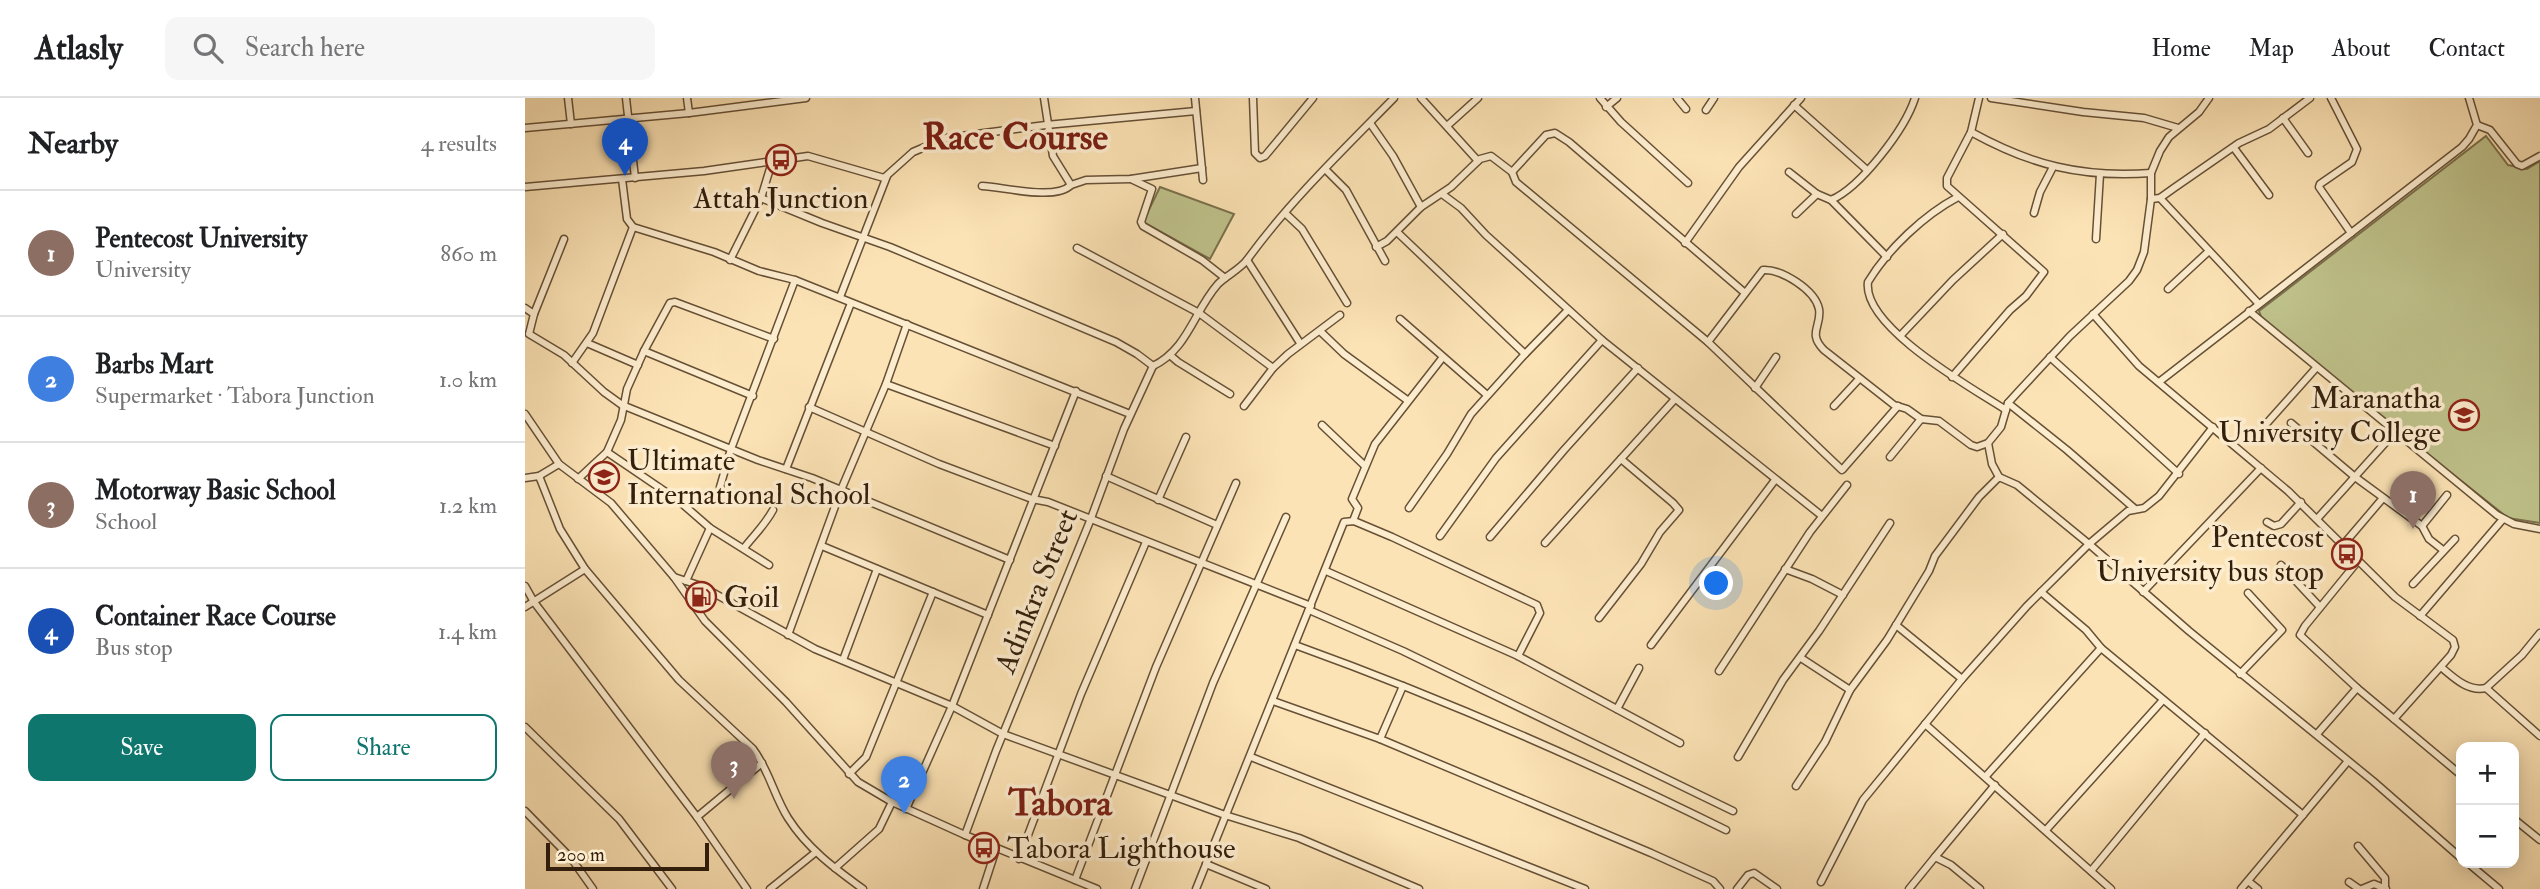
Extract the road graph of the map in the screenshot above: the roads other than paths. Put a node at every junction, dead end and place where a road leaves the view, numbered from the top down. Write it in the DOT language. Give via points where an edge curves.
graph roads {
  1 [pos="568,98"];
  2 [pos="626,98"];
  3 [pos="687,98"];
  4 [pos="745,98"];
  5 [pos="806,98"];
  6 [pos="1044,98"];
  7 [pos="1195,98"];
  8 [pos="1253,98"];
  9 [pos="1313,98"];
  10 [pos="1394,98"];
  11 [pos="1421,98"];
  12 [pos="1478,98"];
  13 [pos="1600,98"];
  14 [pos="1617,98"];
  15 [pos="1677,98"];
  16 [pos="1714,98"];
  17 [pos="1801,98"];
  18 [pos="1915,98"];
  19 [pos="1979,98"];
  20 [pos="1991,98"];
  21 [pos="2209,98"];
  22 [pos="2310,98"];
  23 [pos="2331,98"];
  24 [pos="2469,98"];
  25 [pos="1794,105"];
  26 [pos="747,106"];
  27 [pos="1606,107"];
  28 [pos="1686,109"];
  29 [pos="1706,110"];
  30 [pos="1196,111"];
  31 [pos="689,113"];
  32 [pos="2283,118"];
  33 [pos="628,119"];
  34 [pos="1370,123"];
  35 [pos="571,124"];
  36 [pos="1046,125"];
  37 [pos="2477,125"];
  38 [pos="1447,126"];
  39 [pos="525,128"];
  40 [pos="2178,128"];
  41 [pos="1971,132"];
  42 [pos="2234,148"];
  43 [pos="2308,153"];
  44 [pos="2540,156"];
  45 [pos="1478,161"];
  46 [pos="772,162"];
  47 [pos="2053,167"];
  48 [pos="1202,168"];
  49 [pos="1326,170"];
  50 [pos="1867,170"];
  51 [pos="1512,172"];
  52 [pos="1789,172"];
  53 [pos="2151,173"];
  54 [pos="2100,174"];
  55 [pos="887,176"];
  56 [pos="635,178"];
  57 [pos="622,179"];
  58 [pos="1131,179"];
  59 [pos="1203,180"];
  60 [pos="1688,183"];
  61 [pos="1072,185"];
  62 [pos="982,186"];
  63 [pos="525,187"];
  64 [pos="1442,194"];
  65 [pos="1817,194"];
  66 [pos="2269,195"];
  67 [pos="1958,197"];
  68 [pos="761,198"];
  69 [pos="2159,198"];
  70 [pos="2151,199"];
  71 [pos="1831,200"];
  72 [pos="1421,207"];
  73 [pos="1285,213"];
  74 [pos="2034,213"];
  75 [pos="1796,214"];
  76 [pos="633,227"];
  77 [pos="1397,232"];
  78 [pos="2351,233"];
  79 [pos="2003,234"];
  80 [pos="862,238"];
  81 [pos="564,239"];
  82 [pos="2096,239"];
  83 [pos="1685,243"];
  84 [pos="1376,247"];
  85 [pos="1077,248"];
  86 [pos="2209,251"];
  87 [pos="1887,257"];
  88 [pos="730,260"];
  89 [pos="1247,260"];
  90 [pos="1385,261"];
  91 [pos="1225,278"];
  92 [pos="795,280"];
  93 [pos="2168,289"];
  94 [pos="1745,293"];
  95 [pos="840,297"];
  96 [pos="851,303"];
  97 [pos="1347,303"];
  98 [pos="2258,303"];
  99 [pos="525,308"];
  100 [pos="1569,310"];
  101 [pos="2249,312"];
  102 [pos="1199,313"];
  103 [pos="534,314"];
  104 [pos="2093,314"];
  105 [pos="1340,315"];
  106 [pos="1399,318"];
  107 [pos="907,324"];
  108 [pos="1320,331"];
  109 [pos="529,334"];
  110 [pos="1901,335"];
  111 [pos="774,339"];
  112 [pos="1602,340"];
  113 [pos="525,342"];
  114 [pos="1708,342"];
  115 [pos="587,343"];
  116 [pos="1300,344"];
  117 [pos="644,351"];
  118 [pos="1525,354"];
  119 [pos="1171,356"];
  120 [pos="1443,357"];
  121 [pos="1776,357"];
  122 [pos="2050,357"];
  123 [pos="572,363"];
  124 [pos="638,365"];
  125 [pos="1153,366"];
  126 [pos="1273,368"];
  127 [pos="1638,368"];
  128 [pos="2316,368"];
  129 [pos="1952,377"];
  130 [pos="1859,379"];
  131 [pos="2159,382"];
  132 [pos="886,384"];
  133 [pos="1755,388"];
  134 [pos="1076,391"];
  135 [pos="1230,394"];
  136 [pos="1487,395"];
  137 [pos="753,396"];
  138 [pos="1675,399"];
  139 [pos="1408,400"];
  140 [pos="622,405"];
  141 [pos="1244,406"];
  142 [pos="1834,406"];
  143 [pos="1898,406"];
  144 [pos="809,407"];
  145 [pos="2007,407"];
  146 [pos="525,414"];
  147 [pos="1130,414"];
  148 [pos="1921,419"];
  149 [pos="2267,423"];
  150 [pos="2291,423"];
  151 [pos="1322,425"];
  152 [pos="2213,427"];
  153 [pos="864,432"];
  154 [pos="2395,432"];
  155 [pos="1186,438"];
  156 [pos="1989,443"];
  157 [pos="1055,446"];
  158 [pos="731,449"];
  159 [pos="607,452"];
  160 [pos="1890,457"];
  161 [pos="1621,459"];
  162 [pos="559,464"];
  163 [pos="1365,466"];
  164 [pos="2261,468"];
  165 [pos="786,469"];
  166 [pos="2179,474"];
  167 [pos="539,476"];
  168 [pos="1106,476"];
  169 [pos="1999,477"];
  170 [pos="2355,477"];
  171 [pos="525,478"];
  172 [pos="579,479"];
  173 [pos="1775,480"];
  174 [pos="1236,482"];
  175 [pos="1847,485"];
  176 [pos="720,487"];
  177 [pos="841,490"];
  178 [pos="2447,495"];
  179 [pos="2383,498"];
  180 [pos="1032,499"];
  181 [pos="1158,500"];
  182 [pos="2301,502"];
  183 [pos="1409,508"];
  184 [pos="2135,509"];
  185 [pos="773,510"];
  186 [pos="1822,516"];
  187 [pos="1286,517"];
  188 [pos="2318,519"];
  189 [pos="2504,519"];
  190 [pos="1354,520"];
  191 [pos="1090,521"];
  192 [pos="2267,522"];
  193 [pos="1890,523"];
  194 [pos="1217,525"];
  195 [pos="2422,526"];
  196 [pos="710,528"];
  197 [pos="2540,529"];
  198 [pos="1440,536"];
  199 [pos="1490,537"];
  200 [pos="2455,539"];
  201 [pos="1146,542"];
  202 [pos="1545,543"];
  203 [pos="2089,544"];
  204 [pos="2343,545"];
  205 [pos="822,546"];
  206 [pos="744,548"];
  207 [pos="2443,550"];
  208 [pos="1010,560"];
  209 [pos="2357,561"];
  210 [pos="1201,564"];
  211 [pos="769,565"];
  212 [pos="2281,565"];
  213 [pos="585,569"];
  214 [pos="877,569"];
  215 [pos="1785,569"];
  216 [pos="1326,571"];
  217 [pos="674,577"];
  218 [pos="686,580"];
  219 [pos="2413,583"];
  220 [pos="1255,585"];
  221 [pos="525,586"];
  222 [pos="933,592"];
  223 [pos="2041,592"];
  224 [pos="2143,592"];
  225 [pos="2248,593"];
  226 [pos="1843,595"];
  227 [pos="534,602"];
  228 [pos="525,607"];
  229 [pos="2319,607"];
  230 [pos="1310,608"];
  231 [pos="988,615"];
  232 [pos="2420,616"];
  233 [pos="1599,618"];
  234 [pos="1896,625"];
  235 [pos="2540,633"];
  236 [pos="788,635"];
  237 [pos="1295,645"];
  238 [pos="1651,645"];
  239 [pos="2101,648"];
  240 [pos="1518,656"];
  241 [pos="1801,658"];
  242 [pos="843,660"];
  243 [pos="2441,667"];
  244 [pos="1639,668"];
  245 [pos="1719,671"];
  246 [pos="2240,674"];
  247 [pos="1962,679"];
  248 [pos="898,681"];
  249 [pos="1403,686"];
  250 [pos="2357,688"];
  251 [pos="2486,688"];
  252 [pos="1850,690"];
  253 [pos="2163,700"];
  254 [pos="1273,701"];
  255 [pos="951,706"];
  256 [pos="1617,709"];
  257 [pos="2394,719"];
  258 [pos="1925,724"];
  259 [pos="525,727"];
  260 [pos="2205,733"];
  261 [pos="1003,734"];
  262 [pos="2317,734"];
  263 [pos="2540,736"];
  264 [pos="1380,740"];
  265 [pos="1680,743"];
  266 [pos="1059,755"];
  267 [pos="1251,757"];
  268 [pos="1738,757"];
  269 [pos="2348,761"];
  270 [pos="762,763"];
  271 [pos="2456,771"];
  272 [pos="849,774"];
  273 [pos="1116,776"];
  274 [pos="1986,776"];
  275 [pos="1995,785"];
  276 [pos="1796,786"];
  277 [pos="1171,796"];
  278 [pos="891,802"];
  279 [pos="906,809"];
  280 [pos="1733,811"];
  281 [pos="526,814"];
  282 [pos="2304,814"];
  283 [pos="1225,815"];
  284 [pos="697,817"];
  285 [pos="2519,823"];
  286 [pos="1726,830"];
  287 [pos="2046,830"];
  288 [pos="965,835"];
  289 [pos="2540,840"];
  290 [pos="2358,846"];
  291 [pos="996,849"];
  292 [pos="816,852"];
  293 [pos="2456,854"];
  294 [pos="1935,857"];
  295 [pos="1019,859"];
  296 [pos="1206,864"];
  297 [pos="835,868"];
  298 [pos="2473,868"];
  299 [pos="2091,871"];
  300 [pos="1075,880"];
  301 [pos="2248,881"];
  302 [pos="1821,882"];
  303 [pos="2349,882"];
  304 [pos="775,888"];
  305 [pos="593,889"];
  306 [pos="672,889"];
  307 [pos="747,889"];
  308 [pos="863,889"];
  309 [pos="983,889"];
  310 [pos="1097,889"];
  311 [pos="1135,889"];
  312 [pos="1196,889"];
  313 [pos="1266,889"];
  314 [pos="1419,889"];
  315 [pos="1585,889"];
  316 [pos="1720,889"];
  317 [pos="1737,889"];
  318 [pos="1777,889"];
  319 [pos="1909,889"];
  320 [pos="1980,889"];
  321 [pos="2111,889"];
  322 [pos="2241,889"];
  323 [pos="2257,889"];
  324 [pos="2360,889"];
  325 [pos="2385,889"];
  326 [pos="2499,889"];
  1 -- 35 [label="street"];
  2 -- 33 [label="street"];
  3 -- 31 [label="street"];
  4 -- 26 [label="street"];
  5 -- 26 [label="street"];
  6 -- 36 [label="street"];
  7 -- 30 [label="street"];
  8 -- 9 [label="street" via="1255,153 1260,158"];
  10 -- 34 [label="street"];
  11 -- 38 [label="street"];
  12 -- 38 [label="street"];
  13 -- 27 [label="street"];
  14 -- 27 [label="street"];
  15 -- 28 [label="street"];
  16 -- 29 [label="street"];
  17 -- 25 [label="street"];
  18 -- 50 [label="street" via="1906,121"];
  19 -- 41 [label="street"];
  20 -- 40 [label="street" via="2144,118"];
  21 -- 40 [label="street"];
  22 -- 32 [label="street"];
  23 -- 78 [label="street" via="2357,149 2352,162 2319,187"];
  24 -- 37 [label="street"];
  25 -- 50 [label="street"];
  25 -- 83 [label="street" via="1739,167"];
  26 -- 31 [label="street"];
  27 -- 60 [label="street"];
  30 -- 36 [label="street"];
  30 -- 48 [label="street"];
  31 -- 33 [label="street"];
  32 -- 42 [label="street"];
  32 -- 43 [label="street"];
  33 -- 35 [label="street"];
  33 -- 56 [label="street"];
  34 -- 49 [label="street"];
  34 -- 72 [label="street"];
  35 -- 39 [label="street"];
  36 -- 55 [label="street" via="946,138 913,152"];
  36 -- 61 [label="street" via="1053,156"];
  37 -- 44 [label="street" via="2490,130 2517,164 2522,166"];
  37 -- 78 [label="street" via="2462,147"];
  38 -- 45 [label="street"];
  40 -- 53 [label="street" via="2164,144"];
  41 -- 47 [label="street"];
  41 -- 67 [label="street" via="1947,181"];
  42 -- 66 [label="street"];
  42 -- 69 [label="street"];
  45 -- 51 [label="street" via="1491,156"];
  45 -- 64 [label="street"];
  46 -- 55 [label="street" via="808,156"];
  46 -- 56 [label="street"];
  46 -- 68 [label="street"];
  47 -- 54 [label="street"];
  47 -- 74 [label="street"];
  48 -- 58 [label="street"];
  48 -- 59 [label="street"];
  49 -- 73 [label="street"];
  49 -- 84 [label="street" via="1346,190"];
  50 -- 71 [label="street"];
  51 -- 83 [label="street" via="1546,135 1555,133"];
  51 -- 114 [label="street" via="1516,183"];
  52 -- 65 [label="street"];
  53 -- 54 [label="street"];
  53 -- 70 [label="street"];
  54 -- 82 [label="street"];
  55 -- 80 [label="street"];
  56 -- 57 [label="street"];
  57 -- 63 [label="street"];
  57 -- 76 [label="street" via="627,219"];
  58 -- 61 [label="street" via="1086,180"];
  58 -- 91 [label="street" via="1152,189 1143,226"];
  61 -- 62 [label="street" via="1062,191"];
  64 -- 72 [label="street"];
  64 -- 100 [label="street"];
  65 -- 71 [label="street"];
  65 -- 75 [label="street"];
  67 -- 79 [label="street"];
  67 -- 87 [label="street" via="1928,217"];
  68 -- 80 [label="street"];
  68 -- 88 [label="street"];
  69 -- 70 [label="street"];
  69 -- 86 [label="street"];
  70 -- 104 [label="street" via="2137,271"];
  71 -- 87 [label="street"];
  72 -- 77 [label="street"];
  73 -- 89 [label="street"];
  73 -- 97 [label="street" via="1302,229"];
  76 -- 88 [label="street"];
  76 -- 115 [label="street"];
  77 -- 84 [label="street"];
  77 -- 118 [label="street"];
  78 -- 98 [label="street"];
  79 -- 110 [label="street"];
  79 -- 129 [label="street" via="2044,274"];
  80 -- 95 [label="street"];
  80 -- 125 [label="street" via="1116,342"];
  81 -- 103 [label="street"];
  83 -- 94 [label="street"];
  84 -- 90 [label="street"];
  85 -- 102 [label="street"];
  86 -- 93 [label="street"];
  86 -- 98 [label="street"];
  87 -- 110 [label="street" via="1867,289 1876,312"];
  88 -- 92 [label="street"];
  89 -- 91 [label="street"];
  89 -- 116 [label="street"];
  91 -- 102 [label="street"];
  92 -- 95 [label="street"];
  92 -- 111 [label="street"];
  94 -- 114 [label="street"];
  94 -- 130 [label="street" via="1763,270 1791,278 1818,306 1815,334 1819,345"];
  95 -- 96 [label="street"];
  96 -- 107 [label="street"];
  96 -- 144 [label="street"];
  98 -- 101 [label="street"];
  99 -- 103 [label="street"];
  100 -- 112 [label="street"];
  100 -- 118 [label="street"];
  101 -- 128 [label="street"];
  101 -- 131 [label="street"];
  102 -- 119 [label="street"];
  102 -- 126 [label="street"];
  103 -- 109 [label="street"];
  104 -- 122 [label="street"];
  104 -- 131 [label="street"];
  105 -- 108 [label="street"];
  106 -- 120 [label="street"];
  107 -- 132 [label="street"];
  107 -- 134 [label="street"];
  108 -- 116 [label="street"];
  108 -- 139 [label="street" via="1350,359"];
  109 -- 113 [label="street"];
  109 -- 123 [label="street"];
  110 -- 129 [label="street"];
  111 -- 117 [label="street" via="672,302"];
  111 -- 137 [label="street"];
  112 -- 127 [label="street"];
  112 -- 198 [label="street" via="1496,458"];
  114 -- 133 [label="street"];
  115 -- 123 [label="street"];
  115 -- 124 [label="street"];
  116 -- 126 [label="street"];
  117 -- 124 [label="street"];
  117 -- 137 [label="street"];
  118 -- 136 [label="street"];
  119 -- 125 [label="street"];
  119 -- 135 [label="street"];
  120 -- 136 [label="street"];
  120 -- 139 [label="street"];
  121 -- 133 [label="street"];
  122 -- 145 [label="street"];
  122 -- 166 [label="street"];
  123 -- 140 [label="street"];
  124 -- 140 [label="street"];
  125 -- 147 [label="street, Adinkra Street"];
  126 -- 141 [label="street"];
  127 -- 138 [label="street"];
  127 -- 199 [label="street"];
  128 -- 149 [label="street"];
  128 -- 154 [label="street"];
  129 -- 145 [label="street"];
  130 -- 142 [label="street"];
  130 -- 143 [label="street"];
  131 -- 152 [label="street"];
  132 -- 153 [label="street"];
  132 -- 157 [label="street"];
  133 -- 143 [label="street" via="1842,470"];
  134 -- 147 [label="street"];
  134 -- 157 [label="street"];
  136 -- 183 [label="street"];
  137 -- 158 [label="street"];
  138 -- 161 [label="street"];
  138 -- 173 [label="street"];
  139 -- 163 [label="street" via="1375,443"];
  140 -- 158 [label="street"];
  140 -- 159 [label="street" via="621,420"];
  143 -- 148 [label="street"];
  144 -- 153 [label="street"];
  144 -- 165 [label="street"];
  145 -- 156 [label="street" via="2001,427"];
  145 -- 184 [label="street" via="2067,450"];
  146 -- 162 [label="street"];
  147 -- 168 [label="street, Adinkra Street"];
  148 -- 156 [label="street" via="1939,421 1977,447"];
  148 -- 160 [label="street"];
  150 -- 170 [label="street"];
  151 -- 163 [label="street"];
  152 -- 164 [label="street"];
  152 -- 166 [label="street"];
  153 -- 177 [label="street"];
  153 -- 180 [label="street"];
  154 -- 170 [label="street"];
  154 -- 189 [label="street"];
  155 -- 181 [label="street"];
  156 -- 169 [label="street"];
  157 -- 180 [label="street"];
  158 -- 165 [label="street"];
  158 -- 176 [label="street"];
  159 -- 172 [label="street"];
  159 -- 196 [label="street"];
  161 -- 202 [label="street"];
  161 -- 233 [label="street" via="1679,510"];
  162 -- 167 [label="street"];
  162 -- 172 [label="street"];
  163 -- 190 [label="street" via="1352,499 1358,510"];
  164 -- 182 [label="street"];
  164 -- 224 [label="street"];
  165 -- 177 [label="street"];
  166 -- 184 [label="street" via="2144,508"];
  167 -- 171 [label="street"];
  167 -- 213 [label="street" via="560,529"];
  168 -- 181 [label="street"];
  168 -- 191 [label="street, Adinkra Street"];
  169 -- 203 [label="street" via="2017,485"];
  169 -- 234 [label="street" via="1954,528"];
  170 -- 179 [label="street"];
  170 -- 188 [label="street"];
  172 -- 217 [label="street" via="611,503"];
  173 -- 186 [label="street"];
  173 -- 238 [label="street"];
  174 -- 194 [label="street"];
  175 -- 186 [label="street"];
  177 -- 205 [label="street"];
  177 -- 208 [label="street"];
  178 -- 195 [label="street"];
  179 -- 195 [label="street"];
  179 -- 204 [label="street"];
  180 -- 191 [label="street"];
  180 -- 208 [label="street"];
  181 -- 194 [label="street"];
  182 -- 188 [label="street"];
  182 -- 192 [label="street" via="2281,524"];
  184 -- 203 [label="street"];
  185 -- 206 [label="street"];
  186 -- 215 [label="street"];
  187 -- 220 [label="street"];
  188 -- 204 [label="street"];
  189 -- 197 [label="street"];
  189 -- 232 [label="street"];
  190 -- 216 [label="street" via="1344,522"];
  190 -- 240 [label="street" via="1537,605 1540,613"];
  191 -- 201 [label="street"];
  191 -- 261 [label="street, Adinkra Street"];
  193 -- 226 [label="street"];
  194 -- 210 [label="street"];
  195 -- 207 [label="street"];
  196 -- 206 [label="street"];
  196 -- 218 [label="street"];
  200 -- 207 [label="street"];
  201 -- 210 [label="street"];
  201 -- 266 [label="street"];
  203 -- 223 [label="street"];
  203 -- 224 [label="street"];
  204 -- 209 [label="street"];
  205 -- 214 [label="street"];
  205 -- 236 [label="street"];
  206 -- 211 [label="street"];
  207 -- 219 [label="street"];
  208 -- 231 [label="street"];
  209 -- 229 [label="street"];
  209 -- 232 [label="street"];
  210 -- 220 [label="street"];
  210 -- 273 [label="street"];
  212 -- 229 [label="street"];
  213 -- 227 [label="street"];
  213 -- 270 [label="street" via="677,677"];
  214 -- 222 [label="street"];
  214 -- 242 [label="street"];
  215 -- 226 [label="street"];
  215 -- 245 [label="street"];
  216 -- 230 [label="street"];
  216 -- 240 [label="street"];
  217 -- 218 [label="street"];
  217 -- 272 [label="street" via="705,621"];
  218 -- 236 [label="street"];
  220 -- 230 [label="street"];
  220 -- 277 [label="street"];
  221 -- 227 [label="street"];
  222 -- 231 [label="street"];
  222 -- 248 [label="street"];
  223 -- 239 [label="street"];
  223 -- 247 [label="street"];
  224 -- 246 [label="street"];
  225 -- 246 [label="street" via="2282,629"];
  226 -- 241 [label="street"];
  227 -- 228 [label="street"];
  227 -- 284 [label="street"];
  229 -- 250 [label="street" via="2300,635"];
  230 -- 237 [label="street"];
  230 -- 280 [label="street"];
  231 -- 255 [label="street"];
  232 -- 243 [label="street" via="2455,644"];
  234 -- 247 [label="street"];
  234 -- 252 [label="street"];
  235 -- 251 [label="street"];
  236 -- 242 [label="street"];
  237 -- 249 [label="street"];
  237 -- 254 [label="street"];
  239 -- 253 [label="street"];
  239 -- 274 [label="street"];
  240 -- 256 [label="street"];
  241 -- 252 [label="street"];
  241 -- 268 [label="street"];
  242 -- 248 [label="street"];
  243 -- 251 [label="street" via="2468,687"];
  243 -- 257 [label="street"];
  244 -- 256 [label="street"];
  246 -- 262 [label="street"];
  247 -- 258 [label="street"];
  248 -- 255 [label="street"];
  248 -- 272 [label="street" via="866,757"];
  249 -- 264 [label="street"];
  249 -- 286 [label="street" via="1632,784"];
  250 -- 257 [label="street"];
  250 -- 262 [label="street"];
  251 -- 263 [label="street"];
  252 -- 276 [label="street" via="1825,743"];
  253 -- 260 [label="street"];
  253 -- 287 [label="street"];
  254 -- 264 [label="street"];
  254 -- 267 [label="street"];
  255 -- 261 [label="street"];
  255 -- 279 [label="street"];
  256 -- 265 [label="street"];
  257 -- 271 [label="street"];
  258 -- 274 [label="street"];
  258 -- 302 [label="street" via="1863,800"];
  259 -- 306 [label="street" via="619,819"];
  260 -- 282 [label="street"];
  260 -- 299 [label="street"];
  261 -- 266 [label="street"];
  261 -- 288 [label="street, Adinkra Street"];
  262 -- 269 [label="street"];
  264 -- 316 [label="street" via="1651,853 1713,881"];
  266 -- 273 [label="street"];
  266 -- 295 [label="street"];
  267 -- 283 [label="street"];
  267 -- 315 [label="street"];
  269 -- 282 [label="street"];
  269 -- 293 [label="street"];
  270 -- 284 [label="street"];
  270 -- 292 [label="street" via="787,816"];
  272 -- 278 [label="street"];
  273 -- 277 [label="street"];
  273 -- 300 [label="street"];
  274 -- 275 [label="street"];
  275 -- 287 [label="street"];
  275 -- 294 [label="street"];
  277 -- 283 [label="street"];
  277 -- 311 [label="street"];
  278 -- 279 [label="street"];
  278 -- 297 [label="street" via="879,829"];
  279 -- 288 [label="street"];
  281 -- 305 [label="street" via="571,858"];
  282 -- 301 [label="street"];
  283 -- 296 [label="street"];
  283 -- 314 [label="street" via="1299,838"];
  284 -- 307 [label="street"];
  285 -- 289 [label="street"];
  287 -- 299 [label="street"];
  288 -- 291 [label="street"];
  290 -- 325 [label="street" via="2385,878"];
  291 -- 295 [label="street"];
  291 -- 309 [label="street"];
  292 -- 297 [label="street"];
  292 -- 304 [label="street"];
  294 -- 319 [label="street"];
  294 -- 320 [label="street"];
  295 -- 300 [label="street"];
  296 -- 312 [label="street"];
  296 -- 313 [label="street"];
  297 -- 308 [label="street"];
  298 -- 326 [label="street"];
  299 -- 321 [label="street"];
  300 -- 310 [label="street"];
  301 -- 322 [label="street"];
  301 -- 323 [label="street"];
  303 -- 324 [label="street"];
  317 -- 318 [label="street" via="1754,873"];
  324 -- 325 [label="street" via="2374,884"];
}
